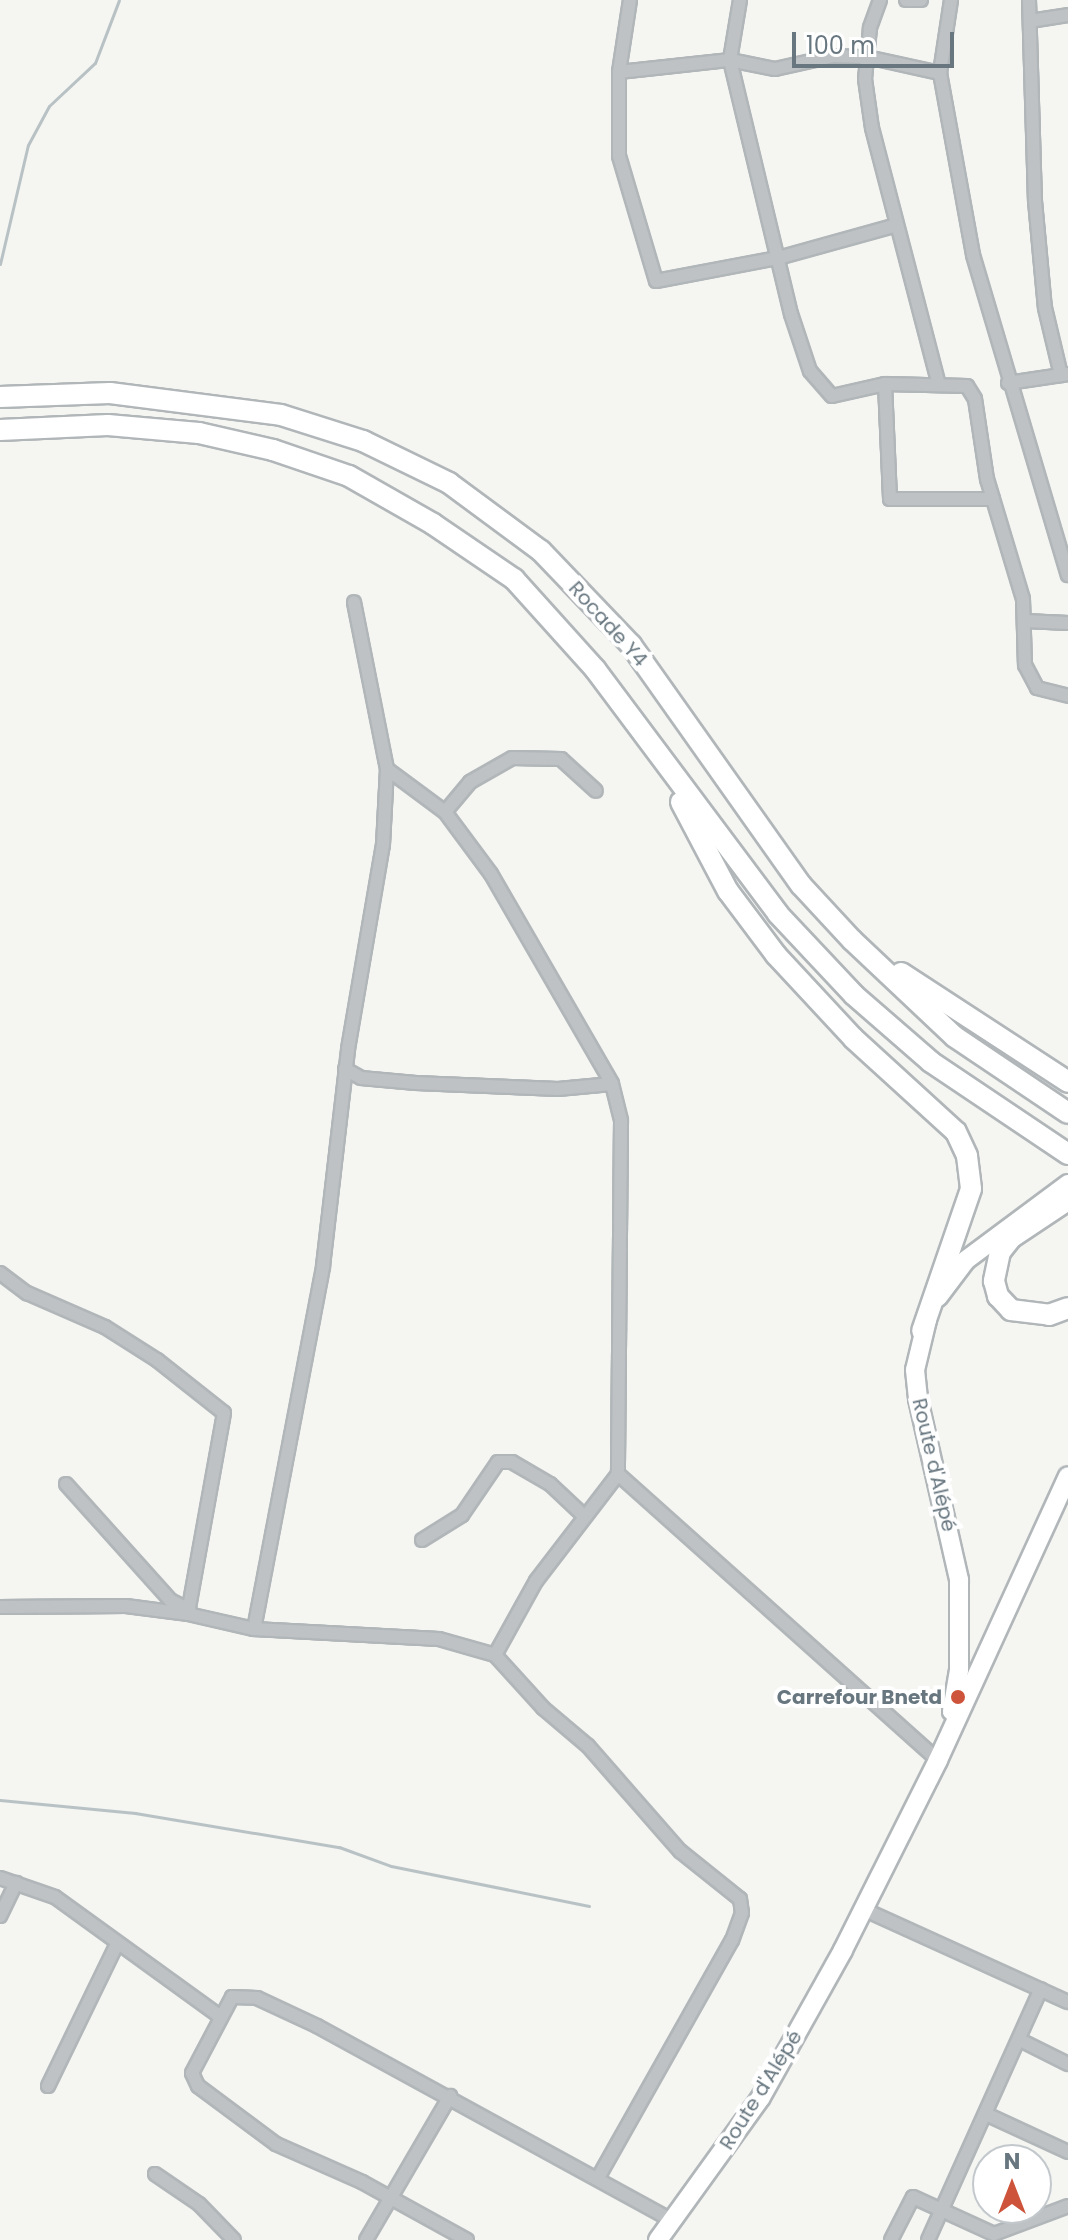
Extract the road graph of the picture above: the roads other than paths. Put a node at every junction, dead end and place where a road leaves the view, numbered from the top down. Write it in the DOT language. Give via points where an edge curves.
graph roads {
  1 [pos="630,0"];
  2 [pos="740,0"];
  3 [pos="880,0"];
  4 [pos="906,0"];
  5 [pos="920,0"];
  6 [pos="951,0"];
  7 [pos="1029,0"];
  8 [pos="1068,15"];
  9 [pos="1030,21"];
  10 [pos="867,57"];
  11 [pos="730,60"];
  12 [pos="619,72"];
  13 [pos="940,73"];
  14 [pos="897,225"];
  15 [pos="778,258"];
  16 [pos="1064,374"];
  17 [pos="938,382"];
  18 [pos="1008,383"];
  19 [pos="885,384"];
  20 [pos="0,397"];
  21 [pos="0,430"];
  22 [pos="993,499"];
  23 [pos="1068,575"];
  24 [pos="354,602"];
  25 [pos="1025,621"];
  26 [pos="1068,623"];
  27 [pos="1068,696"];
  28 [pos="659,759"];
  29 [pos="387,769"];
  30 [pos="596,791"];
  31 [pos="445,812"];
  32 [pos="852,940"];
  33 [pos="345,1069"];
  34 [pos="1068,1082"];
  35 [pos="612,1084"];
  36 [pos="1068,1113"];
  37 [pos="1068,1154"];
  38 [pos="1068,1184"];
  39 [pos="1058,1201"];
  40 [pos="997,1234"];
  41 [pos="0,1273"];
  42 [pos="1068,1308"];
  43 [pos="1068,1322"];
  44 [pos="922,1331"];
  45 [pos="618,1474"];
  46 [pos="1068,1476"];
  47 [pos="66,1484"];
  48 [pos="584,1516"];
  49 [pos="422,1540"];
  50 [pos="0,1607"];
  51 [pos="189,1612"];
  52 [pos="254,1629"];
  53 [pos="495,1655"];
  54 [pos="938,1760"];
  55 [pos="0,1878"];
  56 [pos="16,1883"];
  57 [pos="863,1909"];
  58 [pos="0,1916"];
  59 [pos="117,1944"];
  60 [pos="1041,1989"];
  61 [pos="1068,2002"];
  62 [pos="218,2015"];
  63 [pos="1020,2040"];
  64 [pos="1068,2064"];
  65 [pos="48,2086"];
  66 [pos="450,2096"];
  67 [pos="988,2115"];
  68 [pos="1068,2152"];
  69 [pos="155,2174"];
  70 [pos="598,2178"];
  71 [pos="389,2200"];
  72 [pos="1068,2206"];
  73 [pos="942,2212"];
  74 [pos="673,2221"];
  75 [pos="234,2240"];
  76 [pos="366,2240"];
  77 [pos="467,2240"];
  78 [pos="658,2240"];
  79 [pos="891,2240"];
  80 [pos="928,2240"];
  1 -- 12 [label="street"];
  2 -- 11 [label="street"];
  3 -- 10 [label="street"];
  4 -- 5 [label="street"];
  6 -- 13 [label="street"];
  7 -- 9 [label="street"];
  8 -- 9 [label="street"];
  9 -- 16 [label="street" via="1035,201 1045,308"];
  10 -- 11 [label="street" via="833,56 775,69"];
  10 -- 13 [label="street"];
  10 -- 14 [label="street" via="872,128"];
  11 -- 12 [label="street"];
  11 -- 15 [label="street"];
  12 -- 15 [label="street" via="619,156 655,280"];
  13 -- 18 [label="street" via="973,255"];
  14 -- 15 [label="street"];
  14 -- 17 [label="street"];
  15 -- 19 [label="street" via="804,356 827,393 836,396"];
  16 -- 18 [label="street"];
  17 -- 19 [label="street"];
  17 -- 22 [label="street" via="964,383 971,391"];
  18 -- 23 [label="street"];
  19 -- 22 [label="street" via="890,499"];
  20 -- 32 [label="highway, Rocade Y4" via="110,393 281,415 363,441 449,483 541,551 631,645 801,885"];
  21 -- 28 [label="highway, Rocade Y4" via="108,425 199,433 273,450 349,476 514,579 595,669"];
  22 -- 25 [label="street"];
  24 -- 29 [label="street"];
  25 -- 26 [label="street"];
  25 -- 27 [label="street" via="1030,677 1050,695"];
  28 -- 37 [label="highway, Rocade Y4" via="778,914 854,995 931,1062"];
  28 -- 44 [label="highway" via="728,891 776,955 853,1038 956,1132 967,1156 971,1189"];
  29 -- 31 [label="street"];
  29 -- 33 [label="street" via="378,896"];
  30 -- 31 [label="street" via="561,759 512,758 470,782"];
  31 -- 35 [label="street" via="491,874"];
  32 -- 34 [label="highway"];
  32 -- 36 [label="highway, Rocade Y4" via="955,1037"];
  33 -- 35 [label="street" via="361,1078 416,1083 558,1089"];
  33 -- 52 [label="street" via="323,1266"];
  35 -- 45 [label="street" via="621,1121"];
  38 -- 39 [label="main road, Route d'Alépé"];
  39 -- 40 [label="main road, Route d'Alépé"];
  39 -- 42 [label="highway" via="1011,1238 1000,1252 994,1281 998,1296 1011,1310 1049,1315"];
  40 -- 43 [label="highway" via="983,1268 988,1301 1004,1319 1029,1327"];
  40 -- 44 [label="main road, Route d'Alépé" via="941,1290"];
  41 -- 51 [label="street" via="27,1293 105,1327 224,1413"];
  44 -- 54 [label="main road, Route d'Alépé" via="915,1370 918,1399 959,1580 961,1625 952,1712"];
  45 -- 48 [label="street"];
  45 -- 54 [label="street"];
  46 -- 54 [label="main road, Route d'Alépé"];
  47 -- 51 [label="street" via="170,1600"];
  48 -- 49 [label="street" via="550,1484 512,1462 498,1462 462,1515"];
  48 -- 53 [label="street" via="536,1581"];
  50 -- 51 [label="street" via="126,1606"];
  51 -- 52 [label="street"];
  52 -- 53 [label="street" via="439,1639"];
  53 -- 70 [label="street" via="543,1708 588,1746 680,1851 742,1906 732,1940"];
  54 -- 57 [label="main road, Route d'Alépé"];
  55 -- 56 [label="street"];
  56 -- 58 [label="street"];
  56 -- 59 [label="street" via="55,1897"];
  57 -- 60 [label="street"];
  57 -- 74 [label="main road, Route d'Alépé" via="761,2097"];
  59 -- 62 [label="street"];
  59 -- 65 [label="street"];
  60 -- 61 [label="street"];
  60 -- 63 [label="street"];
  62 -- 66 [label="street" via="232,1997 257,1998"];
  62 -- 71 [label="street" via="192,2073 198,2086 276,2144 362,2182"];
  63 -- 64 [label="street"];
  63 -- 67 [label="street"];
  66 -- 70 [label="street"];
  66 -- 71 [label="street"];
  67 -- 68 [label="street"];
  67 -- 73 [label="street"];
  69 -- 75 [label="street" via="199,2204"];
  70 -- 74 [label="street"];
  71 -- 76 [label="street"];
  71 -- 77 [label="street"];
  72 -- 73 [label="street" via="994,2234"];
  73 -- 79 [label="street" via="913,2197"];
  73 -- 80 [label="street"];
  74 -- 78 [label="main road, Route d'Alépé"];
}
